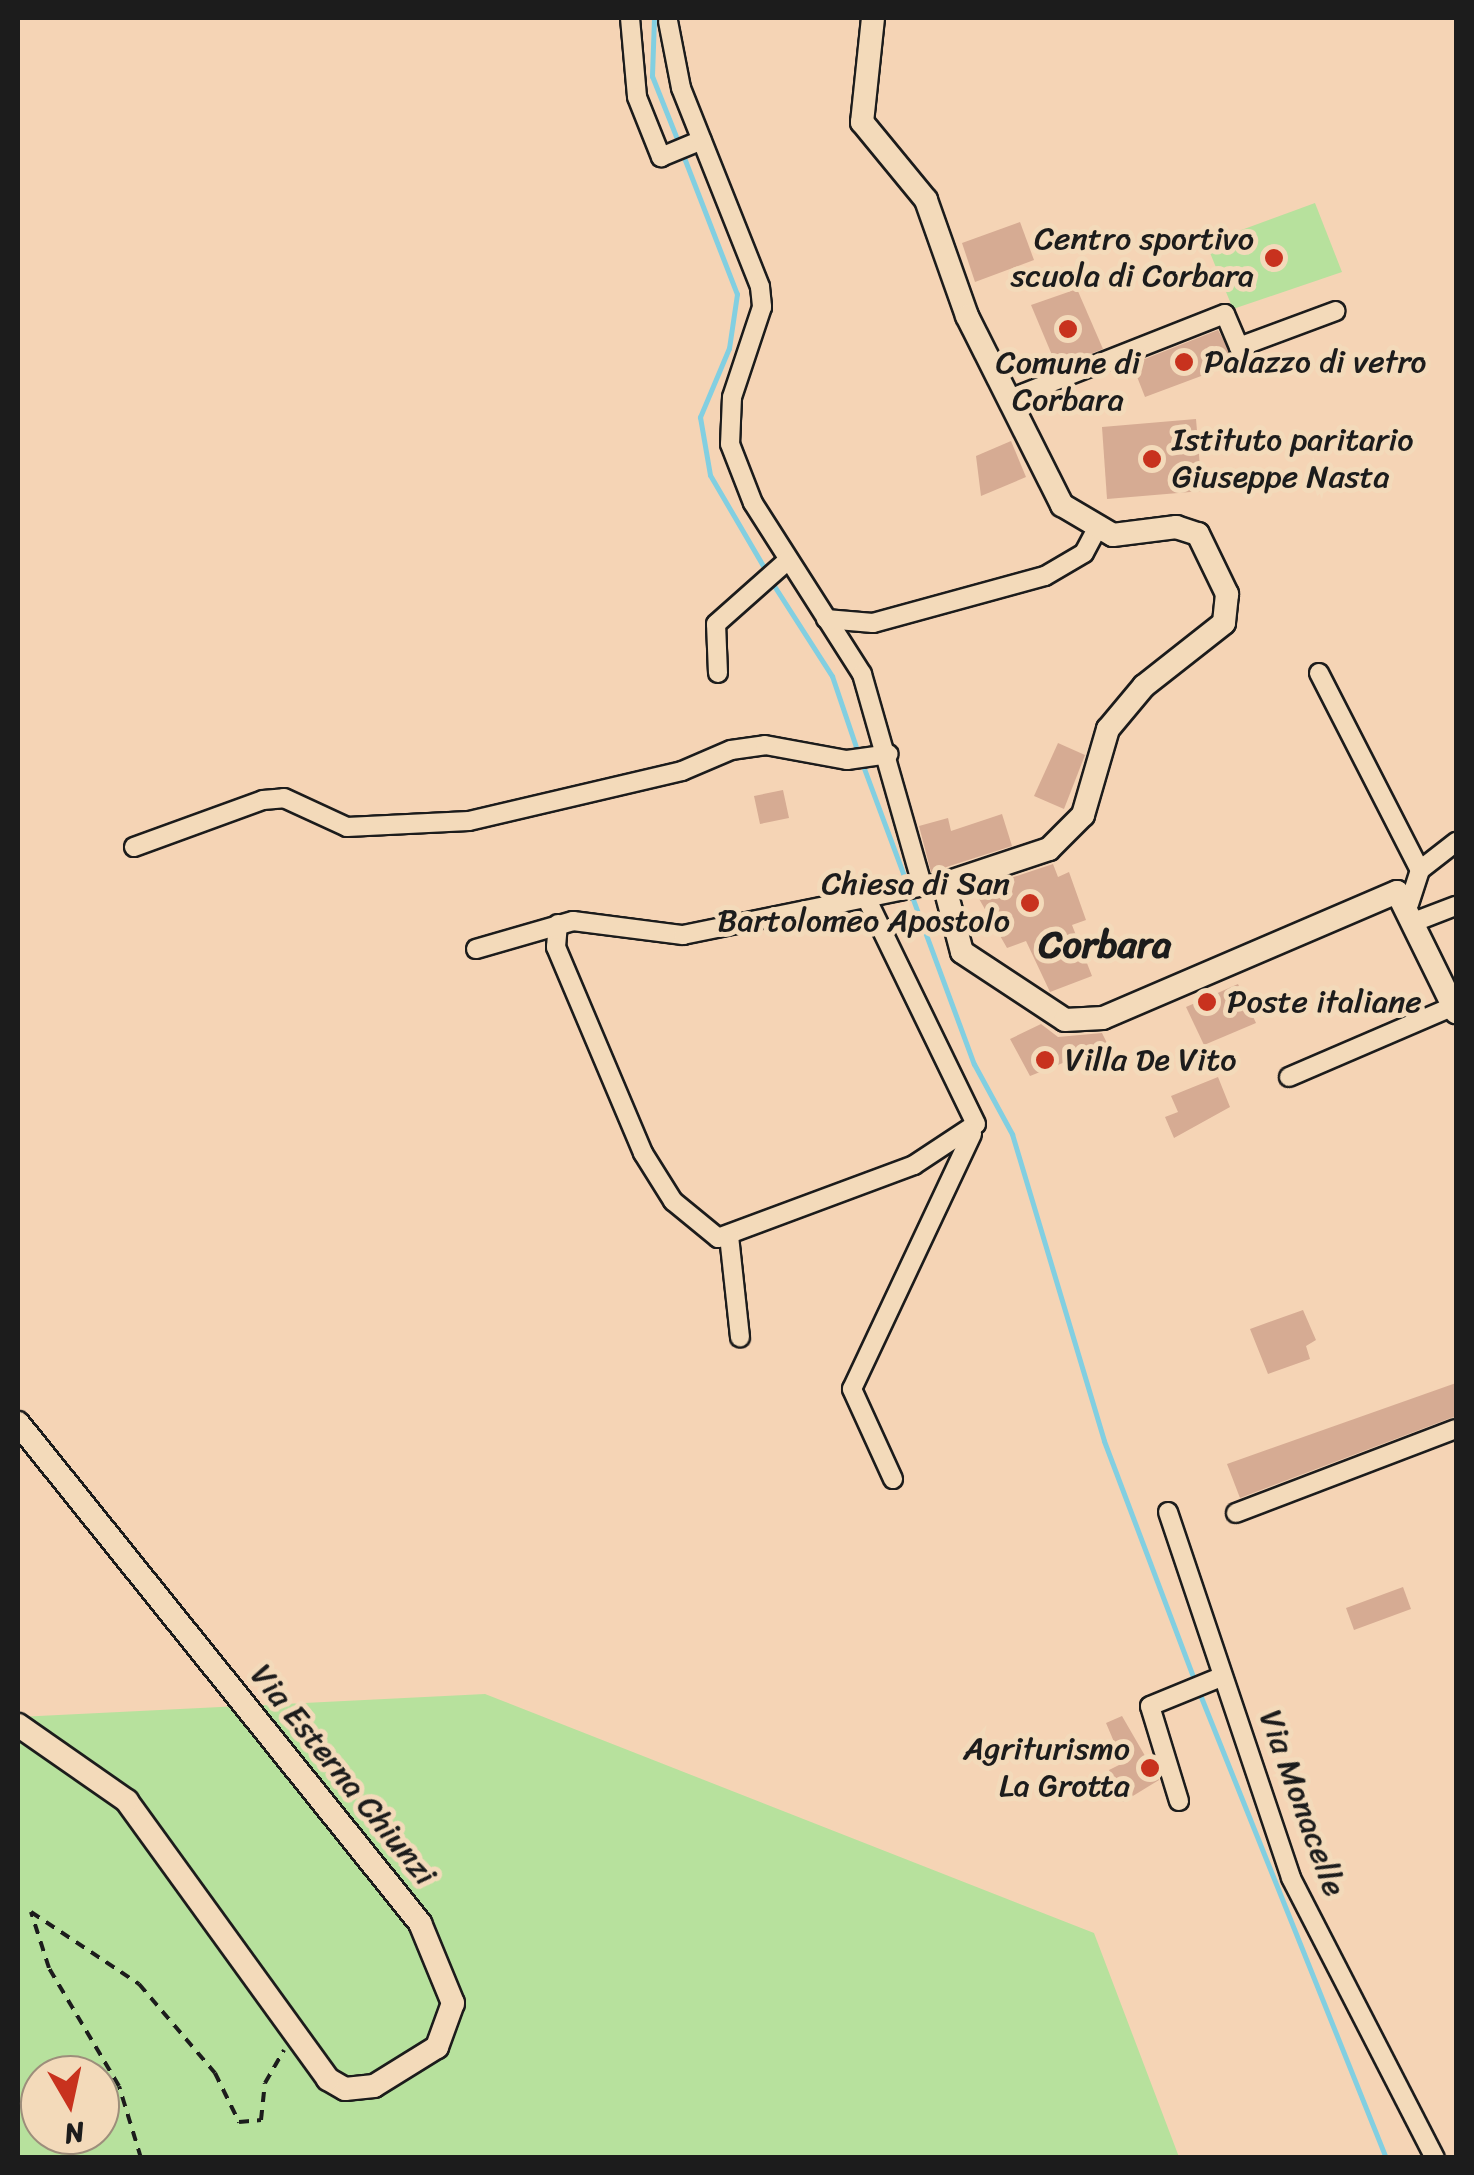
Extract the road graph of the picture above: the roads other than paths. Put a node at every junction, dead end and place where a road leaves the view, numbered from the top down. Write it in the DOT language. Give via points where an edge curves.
graph roads {
  1 [pos="630,18"];
  2 [pos="874,18"];
  3 [pos="668,21"];
  4 [pos="702,140"];
  5 [pos="1336,312"];
  6 [pos="1009,399"];
  7 [pos="1096,530"];
  8 [pos="775,571"];
  9 [pos="826,619"];
  10 [pos="1319,673"];
  11 [pos="718,674"];
  12 [pos="889,754"];
  13 [pos="1456,842"];
  14 [pos="134,847"];
  15 [pos="1420,870"];
  16 [pos="933,884"];
  17 [pos="866,898"];
  18 [pos="1408,906"];
  19 [pos="1456,906"];
  20 [pos="558,924"];
  21 [pos="476,949"];
  22 [pos="1455,1010"];
  23 [pos="1288,1077"];
  24 [pos="972,1131"];
  25 [pos="729,1236"];
  26 [pos="740,1337"];
  27 [pos="18,1423"];
  28 [pos="1456,1429"];
  29 [pos="893,1479"];
  30 [pos="1168,1512"];
  31 [pos="1236,1512"];
  32 [pos="1221,1678"];
  33 [pos="18,1725"];
  34 [pos="1179,1800"];
  35 [pos="1435,2158"];
  1 -- 4 [label="street" via="636,97 661,157"];
  2 -- 6 [label="main road" via="862,122 926,200"];
  3 -- 4 [label="street"];
  4 -- 8 [label="street" via="762,307 732,397 730,444"];
  5 -- 6 [label="street" via="1239,347 1224,314"];
  6 -- 7 [label="main road" via="1062,506"];
  7 -- 9 [label="street" via="1084,553 1045,576 873,623"];
  7 -- 16 [label="main road" via="1198,534 1228,594 1224,623 1144,686 1108,729 1083,814 1049,848"];
  8 -- 9 [label="street"];
  8 -- 11 [label="street" via="716,624"];
  9 -- 12 [label="street" via="862,674"];
  10 -- 15 [label="street"];
  12 -- 14 [label="street" via="846,760 748,747 469,821 347,826 284,798 263,800"];
  12 -- 16 [label="street"];
  13 -- 15 [label="street"];
  15 -- 18 [label="street"];
  16 -- 17 [label="street"];
  16 -- 18 [label="main road" via="962,952 1065,1020 1102,1018"];
  17 -- 20 [label="street" via="683,935"];
  17 -- 24 [label="street"];
  18 -- 19 [label="street"];
  18 -- 22 [label="main road"];
  20 -- 21 [label="street"];
  20 -- 25 [label="street" via="556,947 643,1153 697,1228"];
  22 -- 23 [label="street"];
  24 -- 25 [label="street"];
  24 -- 29 [label="street" via="852,1389"];
  25 -- 26 [label="street"];
  27 -- 33 [label="main road, Via Esterna Chiunzi" via="162,1610 338,1809 438,1953 453,2004 449,2027 395,2077 346,2089 288,2030 127,1801"];
  28 -- 31 [label="street"];
  30 -- 32 [label="street, Via Monacelle"];
  32 -- 34 [label="street" via="1150,1706"];
  32 -- 35 [label="street, Via Monacelle" via="1290,1878"];
}
